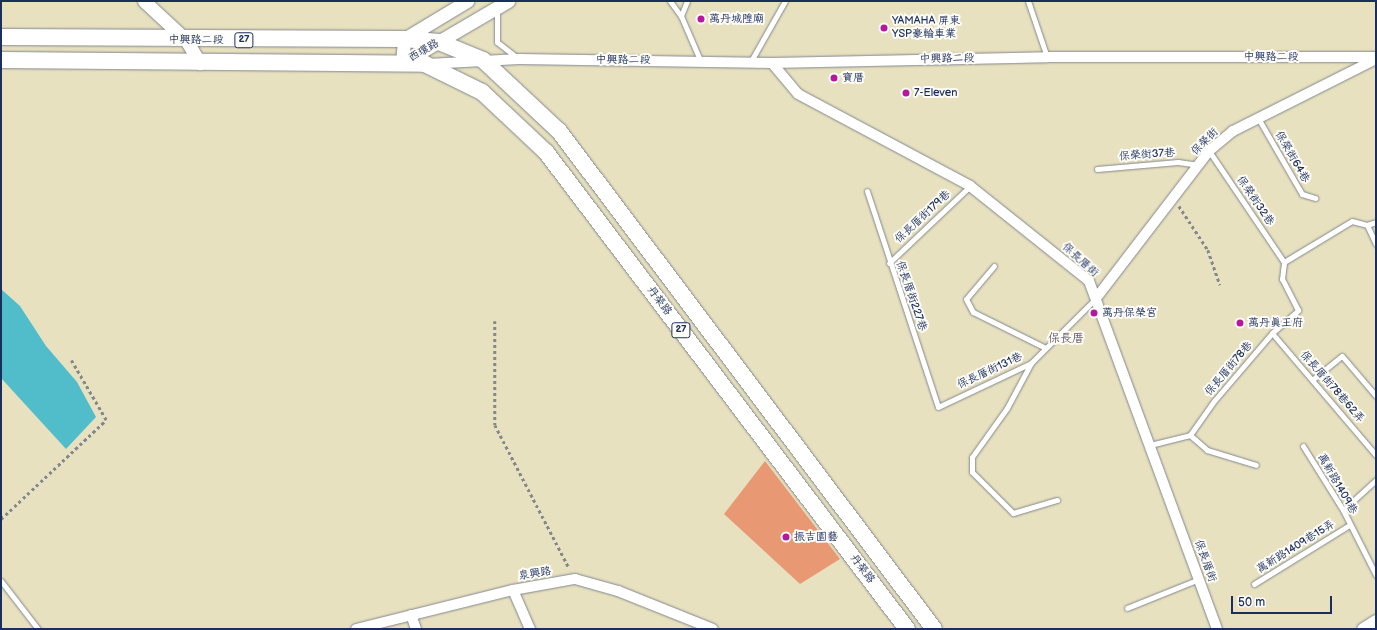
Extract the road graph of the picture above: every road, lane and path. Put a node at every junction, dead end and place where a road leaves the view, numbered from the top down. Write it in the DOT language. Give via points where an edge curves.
graph roads {
  1 [pos="144,1"];
  2 [pos="468,1"];
  3 [pos="670,1"];
  4 [pos="687,1"];
  5 [pos="785,1"];
  6 [pos="1028,1"];
  7 [pos="502,4"];
  8 [pos="681,16"];
  9 [pos="1,37"];
  10 [pos="404,39"];
  11 [pos="186,40"];
  12 [pos="439,42"];
  13 [pos="1047,57"];
  14 [pos="1376,58"];
  15 [pos="519,59"];
  16 [pos="1,60"];
  17 [pos="483,60"];
  18 [pos="700,60"];
  19 [pos="751,61"];
  20 [pos="402,62"];
  21 [pos="200,63"];
  22 [pos="772,63"];
  23 [pos="425,64"];
  24 [pos="1258,118"];
  25 [pos="1209,151"];
  26 [pos="1199,165"];
  27 [pos="1097,169"];
  28 [pos="970,186"];
  29 [pos="867,191"];
  30 [pos="1174,197"];
  31 [pos="1315,198"];
  32 [pos="1376,222"];
  33 [pos="1367,225"];
  34 [pos="1376,244"];
  35 [pos="1284,262"];
  36 [pos="889,263"];
  37 [pos="994,266"];
  38 [pos="1220,285"];
  39 [pos="1097,297"];
  40 [pos="495,321"];
  41 [pos="1272,334"];
  42 [pos="1046,348"];
  43 [pos="71,360"];
  44 [pos="1031,363"];
  45 [pos="1312,380"];
  46 [pos="1376,396"];
  47 [pos="761,402"];
  48 [pos="938,407"];
  49 [pos="745,415"];
  50 [pos="1190,435"];
  51 [pos="1150,445"];
  52 [pos="1303,446"];
  53 [pos="1376,455"];
  54 [pos="1256,465"];
  55 [pos="1376,480"];
  56 [pos="1057,500"];
  57 [pos="1343,510"];
  58 [pos="1,519"];
  59 [pos="1348,526"];
  60 [pos="1376,575"];
  61 [pos="1199,579"];
  62 [pos="575,580"];
  63 [pos="1,581"];
  64 [pos="1254,584"];
  65 [pos="513,590"];
  66 [pos="1127,608"];
  67 [pos="411,615"];
  68 [pos="1376,621"];
  69 [pos="38,629"];
  70 [pos="356,629"];
  71 [pos="416,629"];
  72 [pos="530,629"];
  73 [pos="713,629"];
  74 [pos="907,629"];
  75 [pos="934,629"];
  76 [pos="1217,629"];
  77 [pos="1363,629"];
  1 -- 11 [label="street"];
  2 -- 10 [label="street, 西環路"];
  3 -- 8 [label="lane"];
  4 -- 8 [label="lane"];
  5 -- 19 [label="lane"];
  6 -- 13 [label="lane"];
  7 -- 12 [label="street, 西環路"];
  7 -- 15 [label="lane" via="494,27 497,42"];
  8 -- 18 [label="lane"];
  9 -- 11 [label="main road, 中興路二段 / 27"];
  10 -- 11 [label="main road, 中興路二段 / 27"];
  10 -- 12 [label="main road, 中興路二段 / 27"];
  10 -- 20 [label="street, 西環路"];
  11 -- 21 [label="street"];
  12 -- 17 [label="main road, 中興路二段 / 27"];
  12 -- 20 [label="street, 西環路"];
  13 -- 14 [label="street, 中興路二段"];
  13 -- 22 [label="street, 中興路二段"];
  14 -- 24 [label="street, 保榮街"];
  15 -- 17 [label="street, 中興路二段"];
  15 -- 18 [label="street, 中興路二段"];
  16 -- 21 [label="main road, 中興路二段 / 27"];
  17 -- 23 [label="street, 中興路二段"];
  17 -- 47 [label="main road, 丹榮路 / 27" via="559,131"];
  18 -- 19 [label="street, 中興路二段"];
  19 -- 22 [label="street, 中興路二段"];
  20 -- 21 [label="main road, 中興路二段 / 27"];
  20 -- 23 [label="main road, 中興路二段 / 27"];
  22 -- 28 [label="street, 保長厝街" via="798,94"];
  23 -- 49 [label="main road, 丹榮路 / 27" via="482,92 546,152"];
  24 -- 25 [label="street, 保榮街" via="1233,131"];
  24 -- 31 [label="lane, 保榮街64巷" via="1302,194"];
  25 -- 26 [label="street, 保榮街"];
  25 -- 35 [label="lane, 保榮街32巷"];
  26 -- 27 [label="lane, 保榮街37巷" via="1178,162"];
  26 -- 30 [label="street, 保榮街"];
  28 -- 36 [label="lane, 保長厝街179巷"];
  28 -- 39 [label="street, 保長厝街" via="1089,281"];
  29 -- 36 [label="lane, 保長厝街227巷"];
  30 -- 38 [label="path" via="1208,250"];
  30 -- 39 [label="street, 保榮街"];
  32 -- 33 [label="lane"];
  33 -- 34 [label="lane"];
  33 -- 35 [label="lane" via="1352,221"];
  35 -- 41 [label="lane, 保長厝街78巷" via="1282,279 1298,310"];
  36 -- 48 [label="lane, 保長厝街227巷"];
  37 -- 42 [label="lane" via="966,299 973,312"];
  39 -- 42 [label="lane, 保長厝街131巷"];
  39 -- 51 [label="street, 保長厝街"];
  40 -- 62 [label="path" via="495,425"];
  41 -- 45 [label="lane, 保長厝街78巷62弄"];
  41 -- 50 [label="lane, 保長厝街78巷" via="1214,401"];
  42 -- 44 [label="lane, 保長厝街131巷"];
  43 -- 58 [label="path" via="106,420"];
  44 -- 48 [label="lane, 保長厝街131巷"];
  44 -- 56 [label="lane" via="1008,408 972,457 972,472 1013,513"];
  45 -- 46 [label="lane" via="1342,356"];
  45 -- 53 [label="lane, 保長厝街78巷62弄"];
  47 -- 49 [label="main road"];
  47 -- 75 [label="main road, 丹榮路 / 27"];
  49 -- 74 [label="main road, 丹榮路 / 27"];
  50 -- 51 [label="lane"];
  50 -- 54 [label="lane" via="1207,450"];
  51 -- 61 [label="street, 保長厝街"];
  52 -- 57 [label="lane, 萬新路1409巷"];
  55 -- 57 [label="lane"];
  57 -- 59 [label="lane, 萬新路1409巷"];
  59 -- 60 [label="lane, 萬新路1409巷"];
  59 -- 64 [label="lane, 萬新路1409巷15弄"];
  61 -- 66 [label="lane"];
  61 -- 76 [label="street, 保長厝街"];
  62 -- 65 [label="street, 泉興路"];
  62 -- 73 [label="street, 泉興路" via="618,591"];
  63 -- 69 [label="lane"];
  65 -- 67 [label="street, 泉興路"];
  65 -- 72 [label="street"];
  67 -- 70 [label="street, 泉興路"];
  67 -- 71 [label="street"];
  68 -- 77 [label="street"];
}
